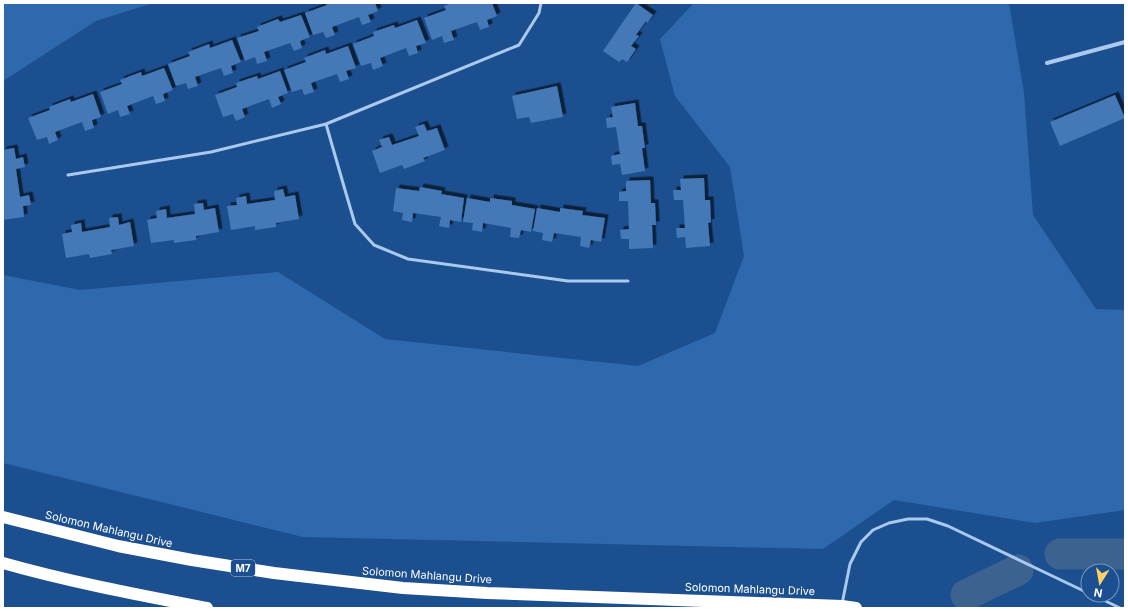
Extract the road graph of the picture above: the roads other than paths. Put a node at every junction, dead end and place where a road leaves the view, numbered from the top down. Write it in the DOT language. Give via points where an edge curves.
graph roads {
  1 [pos="541,3"];
  2 [pos="1125,42"];
  3 [pos="1048,63"];
  4 [pos="326,124"];
  5 [pos="68,175"];
  6 [pos="628,281"];
  7 [pos="3,516"];
  8 [pos="3,564"];
  9 [pos="1080,589"];
  10 [pos="1110,603"];
  11 [pos="842,607"];
  12 [pos="207,608"];
  13 [pos="856,608"];
  14 [pos="1120,608"];
  1 -- 4 [label="lane" via="539,13 519,45"];
  2 -- 3 [label="street"];
  4 -- 5 [label="lane" via="211,152"];
  4 -- 6 [label="lane" via="356,224 374,245 408,258 424,261 568,281"];
  7 -- 11 [label="highway, Solomon Mahlangu Drive / M7" via="118,546 192,560 274,573 403,588"];
  8 -- 12 [label="highway" via="62,579"];
  9 -- 11 [label="lane" via="948,526 926,519 908,519 889,522 873,530 861,542 850,564"];
  10 -- 14 [label="lane"];
  11 -- 13 [label="highway, Solomon Mahlangu Drive / M7"];
}
